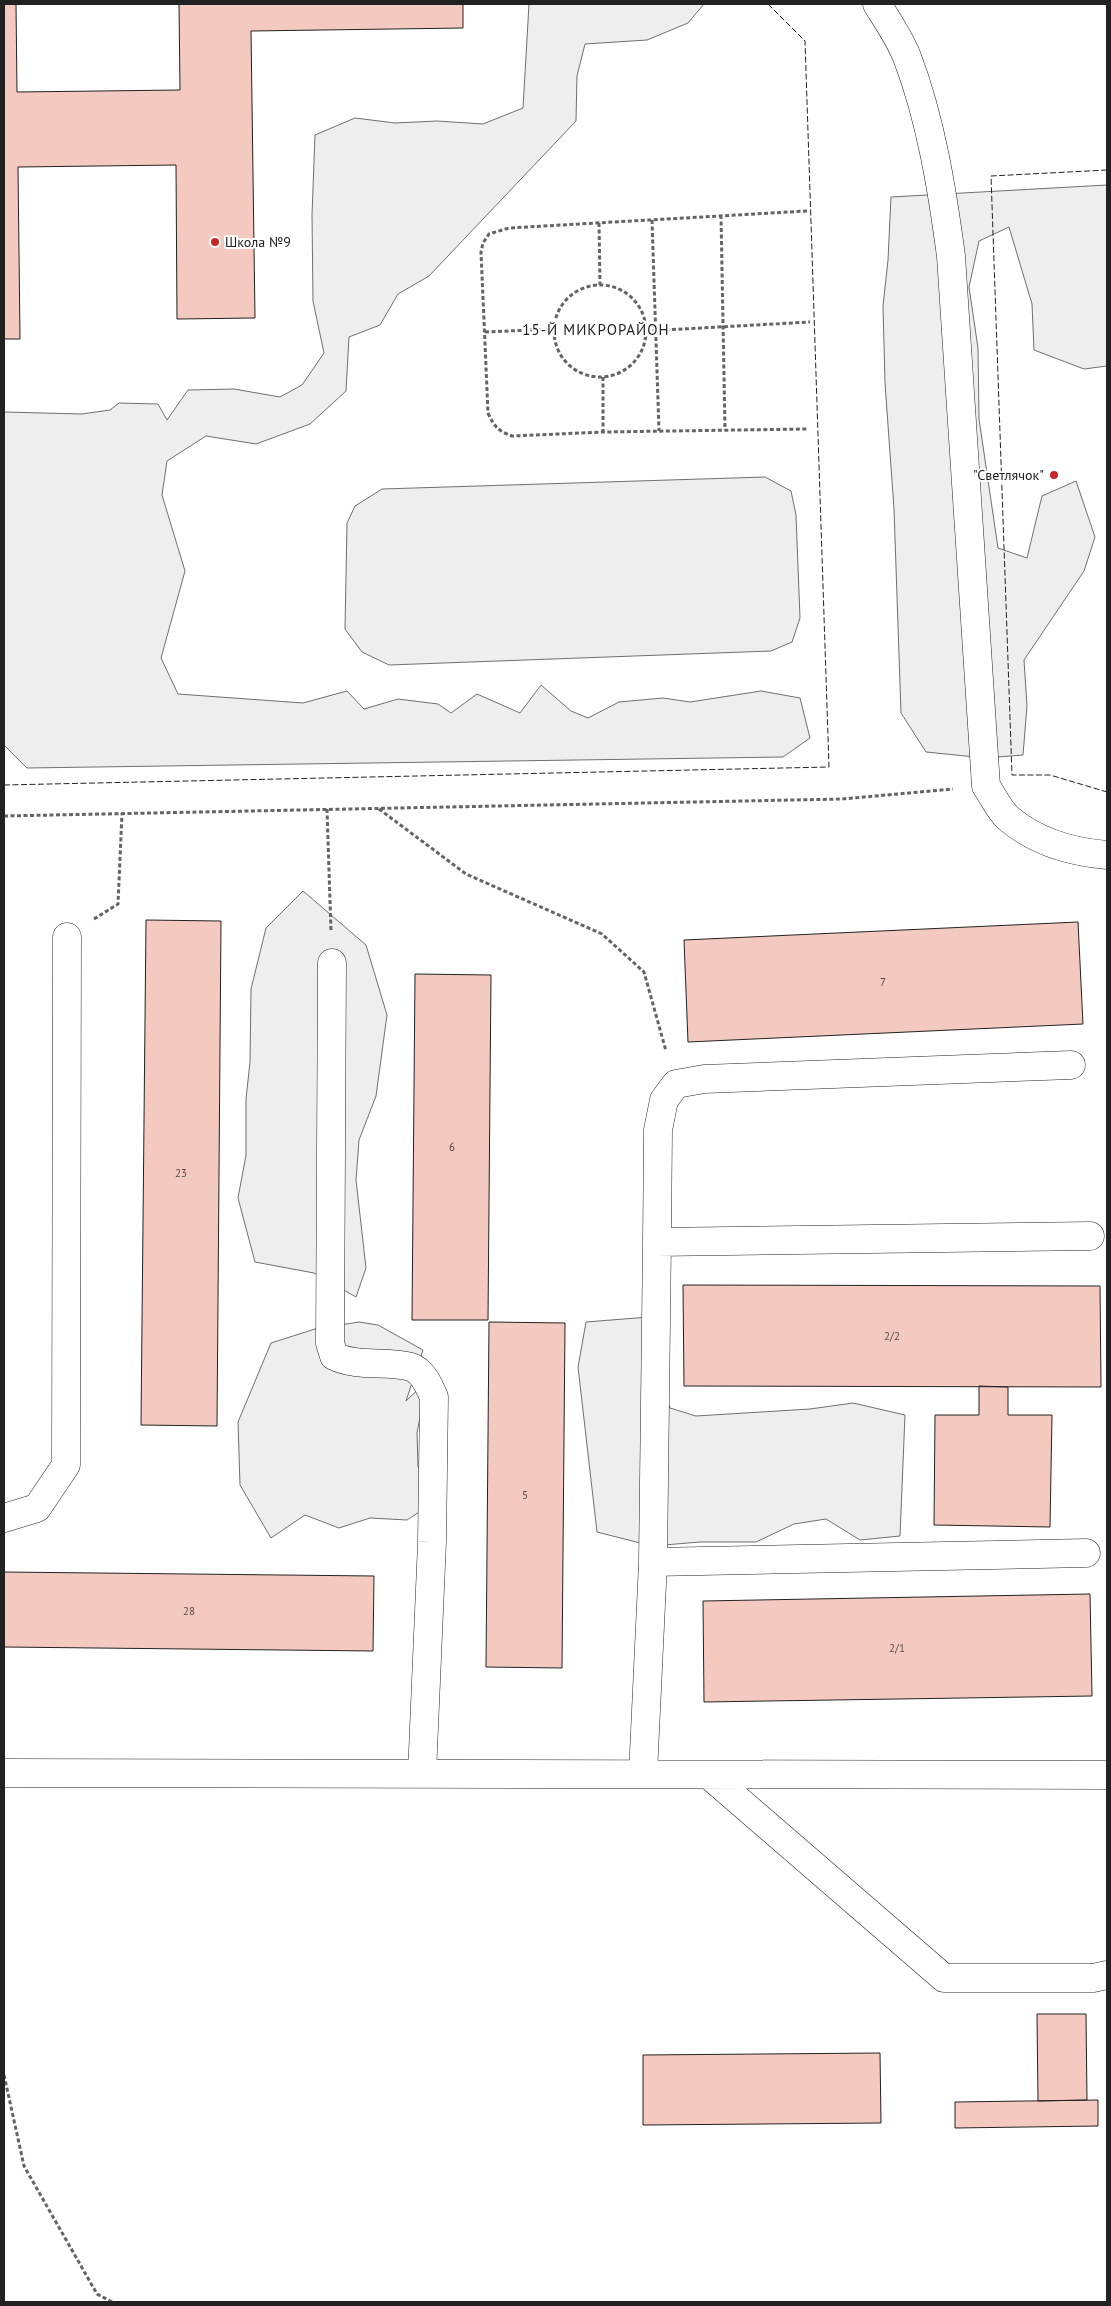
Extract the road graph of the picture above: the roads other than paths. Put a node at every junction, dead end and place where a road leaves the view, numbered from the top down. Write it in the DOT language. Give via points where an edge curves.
graph roads {
  1 [pos="877,4"];
  2 [pos="1107,855"];
  3 [pos="67,937"];
  4 [pos="332,963"];
  5 [pos="1071,1065"];
  6 [pos="1090,1236"];
  7 [pos="657,1242"];
  8 [pos="4,1518"];
  9 [pos="1086,1553"];
  10 [pos="653,1562"];
  11 [pos="4,1773"];
  12 [pos="422,1774"];
  13 [pos="643,1774"];
  14 [pos="709,1774"];
  15 [pos="1107,1775"];
  16 [pos="1107,1976"];
  1 -- 2 [label="street" via="906,56 921,101 944,202 951,256 986,786 1007,817 1044,842 1083,853"];
  3 -- 8 [label="street" via="66,1465 37,1508"];
  4 -- 12 [label="street" via="330,1343 334,1356 347,1362 412,1368 427,1381 434,1397 432,1542"];
  5 -- 7 [label="street" via="704,1080 676,1084 664,1100 658,1130"];
  6 -- 7 [label="street"];
  7 -- 10 [label="street"];
  9 -- 10 [label="street"];
  10 -- 13 [label="street"];
  11 -- 12 [label="street"];
  12 -- 13 [label="street"];
  13 -- 14 [label="street"];
  14 -- 15 [label="street"];
  14 -- 16 [label="street" via="944,1978"];
}
